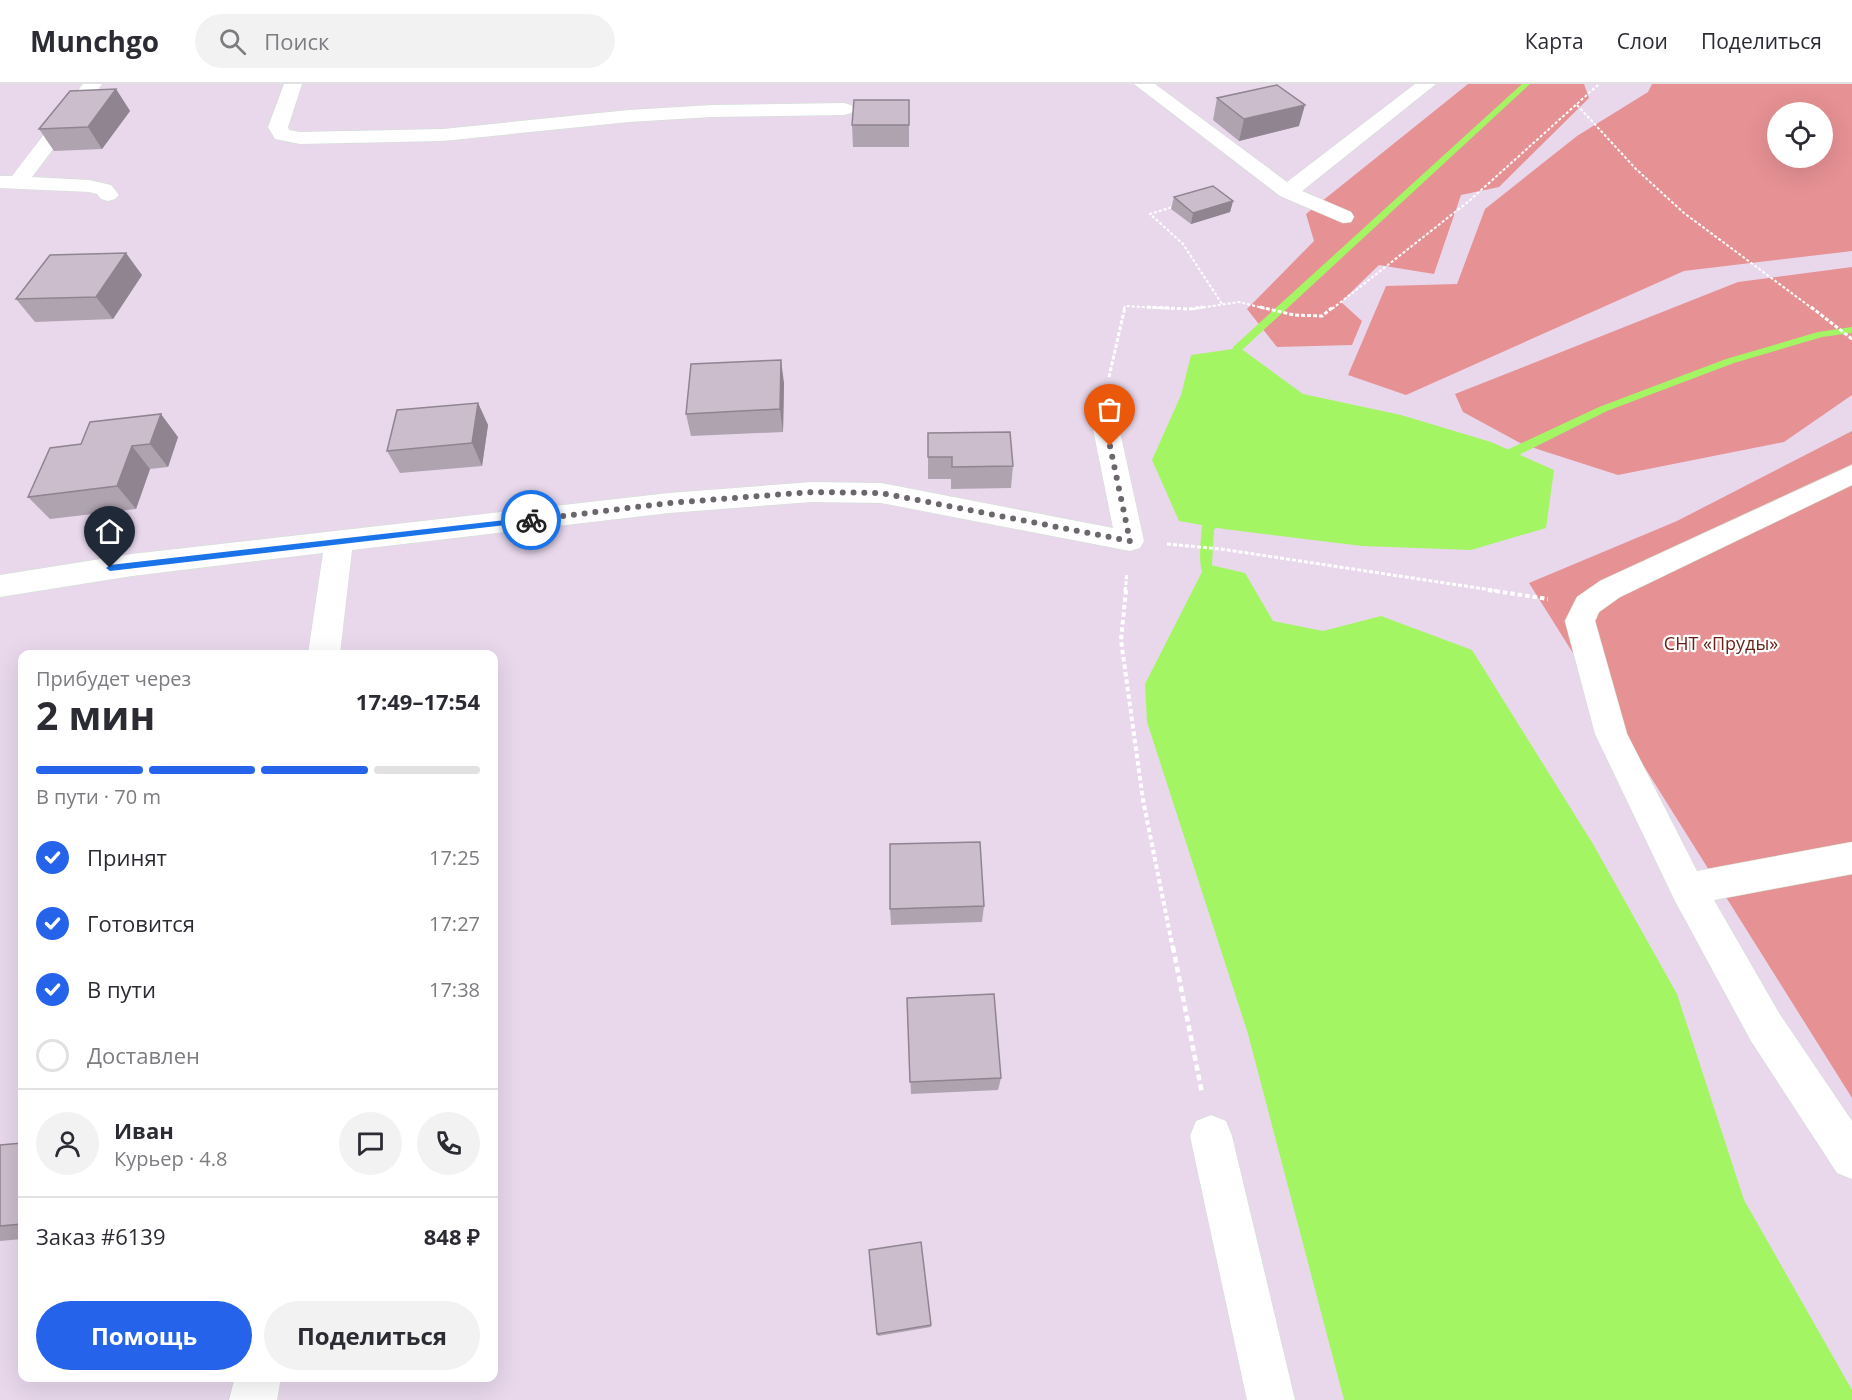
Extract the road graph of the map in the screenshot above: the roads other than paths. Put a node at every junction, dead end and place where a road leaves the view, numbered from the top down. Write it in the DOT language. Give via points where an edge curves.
graph roads {
  1 [pos="93,84"];
  2 [pos="293,84"];
  3 [pos="1143,84"];
  4 [pos="1416,87"];
  5 [pos="844,109"];
  6 [pos="9,181"];
  7 [pos="1287,192"];
  8 [pos="108,195"];
  9 [pos="1343,216"];
  10 [pos="1102,409"];
  11 [pos="1852,474"];
  12 [pos="339,542"];
  13 [pos="0,586"];
  14 [pos="325,650"];
  15 [pos="1852,858"];
  16 [pos="1688,889"];
  17 [pos="1211,1136"];
  18 [pos="1852,1158"];
  19 [pos="257,1382"];
  20 [pos="253,1400"];
  21 [pos="1270,1400"];
  1 -- 6 [label="street"];
  2 -- 5 [label="street" via="278,127 282,135 300,138 443,135 712,111"];
  3 -- 7 [label="street"];
  4 -- 7 [label="street"];
  6 -- 8 [label="street" via="89,186 104,189"];
  7 -- 9 [label="street"];
  10 -- 12 [label="street" via="1130,541 881,493 812,492 669,503"];
  11 -- 16 [label="street" via="1610,590 1588,605 1580,621 1611,734"];
  12 -- 13 [label="street" via="132,565"];
  12 -- 14 [label="street"];
  15 -- 16 [label="street"];
  16 -- 18 [label="street" via="1765,1027"];
  17 -- 21 [label="street"];
  19 -- 20 [label="street"];
}
